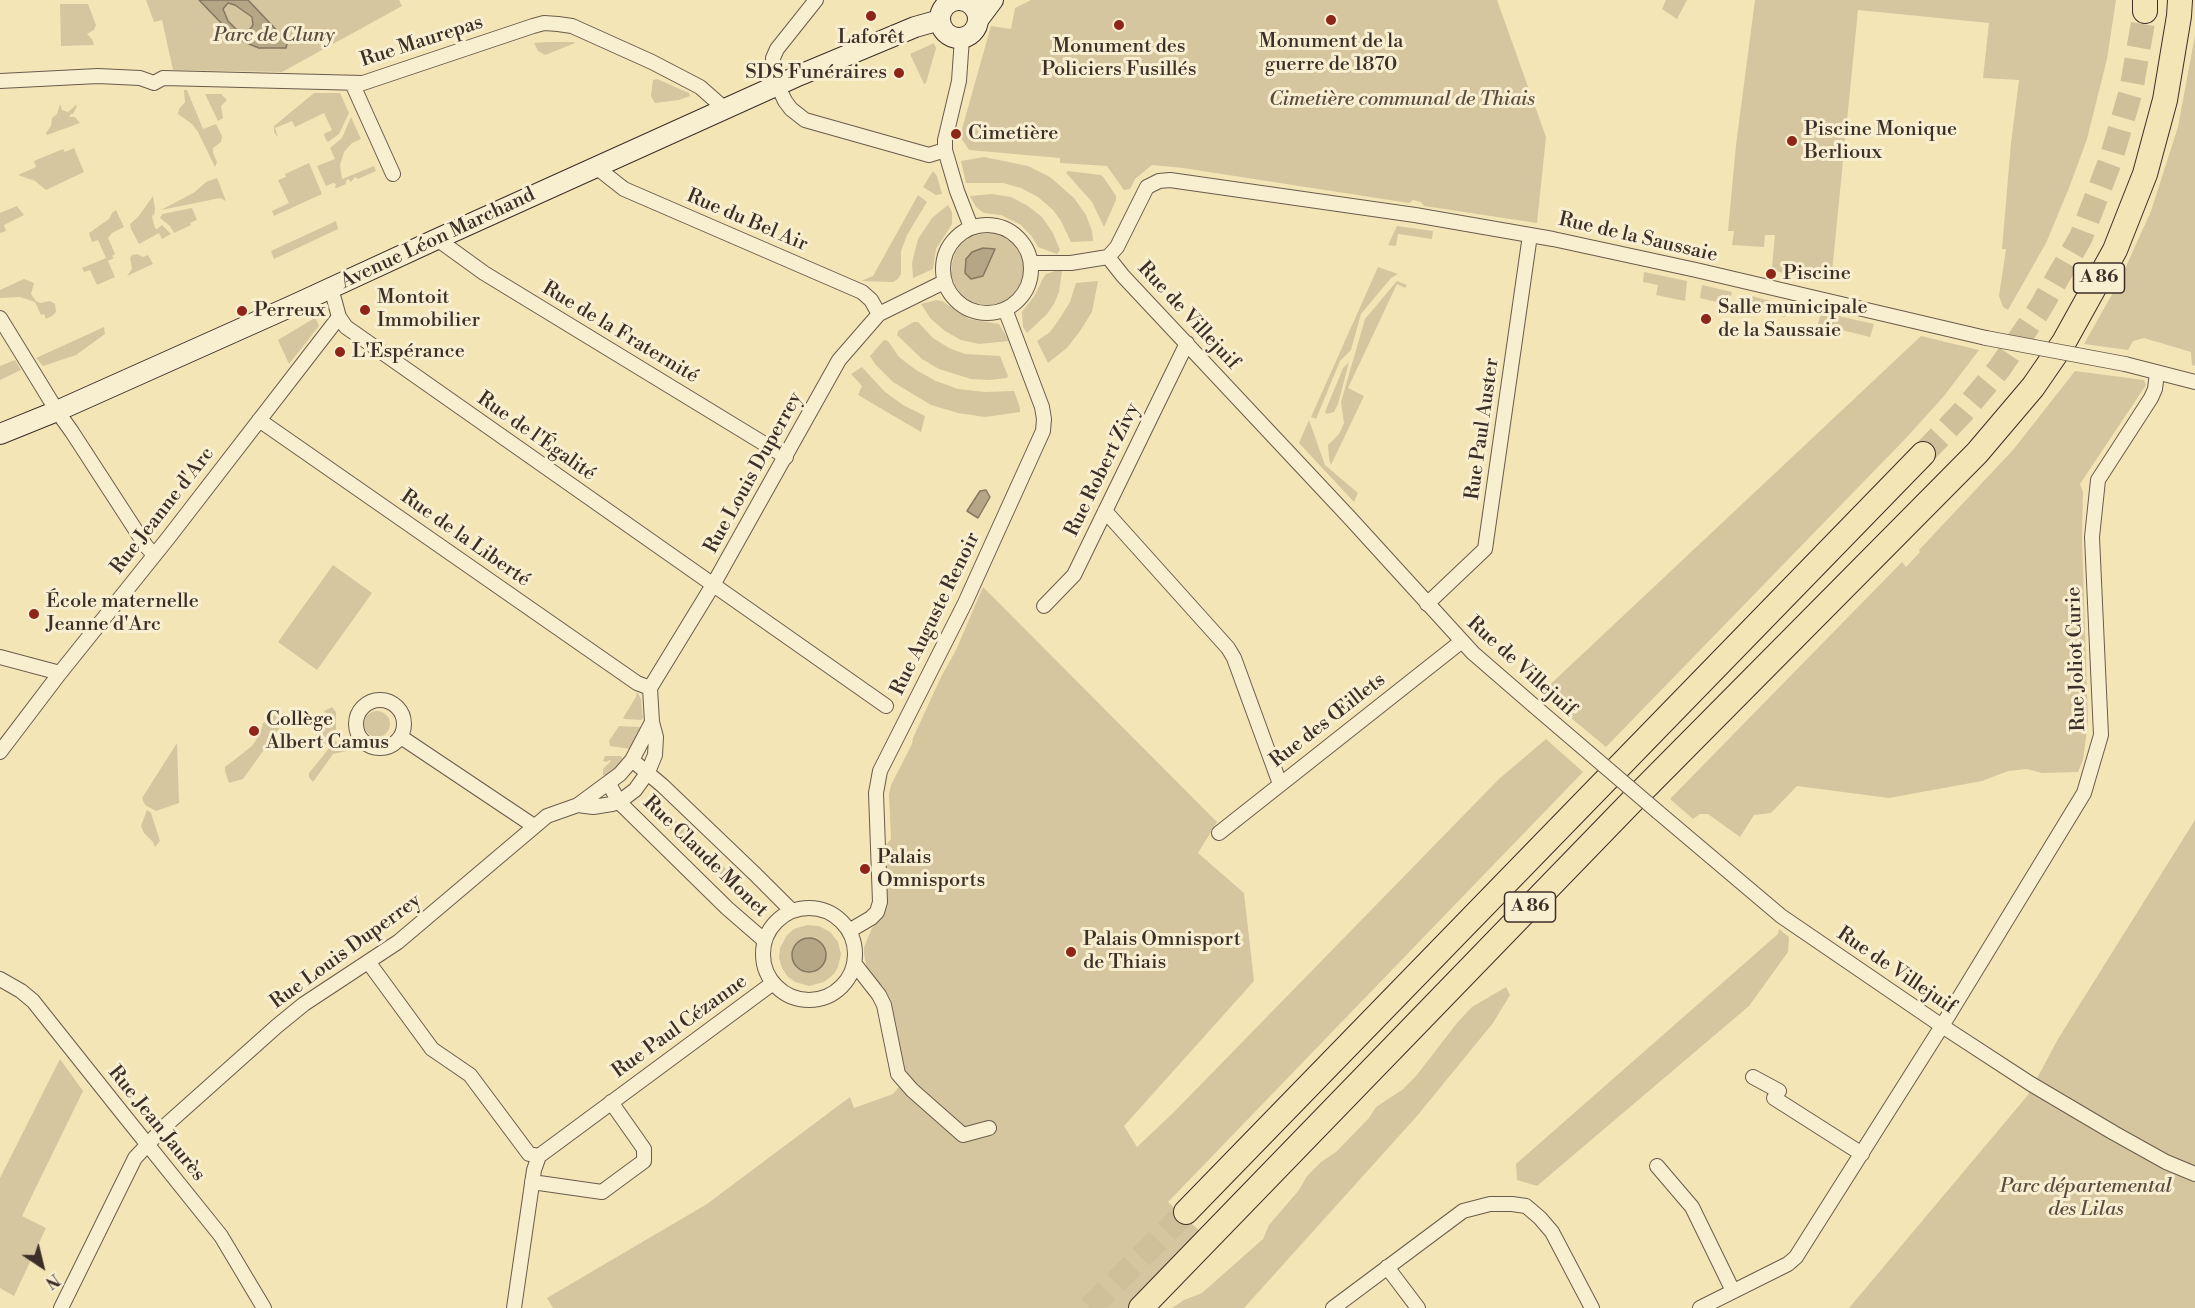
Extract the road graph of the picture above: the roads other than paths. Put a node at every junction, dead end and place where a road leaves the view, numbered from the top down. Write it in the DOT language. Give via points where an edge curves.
graph roads {
  1 [pos="816,0"];
  2 [pos="993,0"];
  3 [pos="2180,0"];
  4 [pos="966,1"];
  5 [pos="939,20"];
  6 [pos="978,20"];
  7 [pos="962,38"];
  8 [pos="0,81"];
  9 [pos="352,83"];
  10 [pos="777,86"];
  11 [pos="725,109"];
  12 [pos="945,150"];
  13 [pos="596,167"];
  14 [pos="393,174"];
  15 [pos="971,227"];
  16 [pos="1530,235"];
  17 [pos="437,238"];
  18 [pos="1108,257"];
  19 [pos="1031,263"];
  20 [pos="944,282"];
  21 [pos="331,288"];
  22 [pos="1005,309"];
  23 [pos="879,314"];
  24 [pos="339,317"];
  25 [pos="0,318"];
  26 [pos="1187,343"];
  27 [pos="2157,373"];
  28 [pos="2195,382"];
  29 [pos="57,411"];
  30 [pos="259,420"];
  31 [pos="0,434"];
  32 [pos="1923,454"];
  33 [pos="786,457"];
  34 [pos="1105,511"];
  35 [pos="154,555"];
  36 [pos="713,585"];
  37 [pos="1427,604"];
  38 [pos="1044,606"];
  39 [pos="1462,641"];
  40 [pos="0,657"];
  41 [pos="60,673"];
  42 [pos="650,688"];
  43 [pos="886,706"];
  44 [pos="652,722"];
  45 [pos="401,737"];
  46 [pos="0,752"];
  47 [pos="632,760"];
  48 [pos="648,772"];
  49 [pos="609,784"];
  50 [pos="1280,784"];
  51 [pos="619,802"];
  52 [pos="578,805"];
  53 [pos="534,826"];
  54 [pos="1219,833"];
  55 [pos="792,912"];
  56 [pos="849,931"];
  57 [pos="765,941"];
  58 [pos="369,963"];
  59 [pos="854,963"];
  60 [pos="0,979"];
  61 [pos="773,983"];
  62 [pos="1942,1026"];
  63 [pos="1753,1077"];
  64 [pos="611,1102"];
  65 [pos="989,1128"];
  66 [pos="147,1145"];
  67 [pos="1862,1154"];
  68 [pos="539,1156"];
  69 [pos="1657,1166"];
  70 [pos="2195,1174"];
  71 [pos="532,1182"];
  72 [pos="1186,1212"];
  73 [pos="1387,1268"];
  74 [pos="1733,1291"];
  75 [pos="61,1308"];
  76 [pos="264,1308"];
  77 [pos="514,1308"];
  78 [pos="1141,1308"];
  79 [pos="1333,1308"];
  80 [pos="1418,1308"];
  81 [pos="1592,1308"];
  82 [pos="1700,1308"];
  1 -- 10 [label="street" via="774,53 772,70"];
  2 -- 6 [label="main road"];
  3 -- 78 [label="highway, A 86" via="2165,100 2145,174 2115,250 2064,342 2032,387 1931,501 1640,793"];
  4 -- 5 [label="main road" via="947,4"];
  4 -- 6 [label="main road" via="974,8"];
  5 -- 7 [label="main road" via="946,34"];
  5 -- 10 [label="main road, Avenue Léon Marchand"];
  6 -- 7 [label="main road" via="973,32"];
  7 -- 12 [label="street" via="959,81"];
  8 -- 9 [label="street, Rue Maurepas" via="98,76 140,78 154,83 163,78"];
  9 -- 11 [label="street, Rue Maurepas" via="363,83 544,23 572,26 673,73 700,87"];
  9 -- 14 [label="street"];
  10 -- 11 [label="main road, Avenue Léon Marchand"];
  10 -- 12 [label="street" via="791,110 805,120 929,155"];
  11 -- 13 [label="main road, Avenue Léon Marchand"];
  12 -- 15 [label="street"];
  13 -- 17 [label="main road, Avenue Léon Marchand"];
  13 -- 23 [label="street, Rue du Bel Air" via="624,189 862,292"];
  15 -- 19 [label="street" via="994,225 1007,229 1023,243"];
  15 -- 20 [label="street" via="954,239 945,252"];
  16 -- 18 [label="street, Rue de la Saussaie" via="1163,180 1145,190 1117,247"];
  16 -- 27 [label="street, Rue de la Saussaie, bridge"];
  16 -- 37 [label="street, Rue Paul Auster" via="1485,549"];
  17 -- 21 [label="main road, Avenue Léon Marchand"];
  17 -- 33 [label="street, Rue de la Fraternité" via="484,273"];
  18 -- 19 [label="street, Rue de Villejuif" via="1071,263"];
  18 -- 26 [label="street, Rue de Villejuif"];
  19 -- 22 [label="street" via="1026,290"];
  20 -- 22 [label="street" via="962,306 976,312"];
  20 -- 23 [label="street, Rue Louis Duperrey"];
  21 -- 24 [label="street"];
  21 -- 29 [label="main road, Avenue Léon Marchand"];
  22 -- 56 [label="street, Rue Auguste Renoir" via="1042,407 1042,431 965,603 880,771 876,794 880,902 871,918"];
  23 -- 33 [label="street, Rue Louis Duperrey" via="839,360"];
  24 -- 30 [label="street, Rue Jeanne d'Arc"];
  24 -- 36 [label="street, Rue de l'Égalité" via="346,327"];
  25 -- 29 [label="street"];
  26 -- 34 [label="street, Rue Robert Zivy"];
  26 -- 37 [label="street, Rue de Villejuif"];
  27 -- 28 [label="street, Rue de la Saussaie"];
  27 -- 62 [label="street, Rue Joliot Curie" via="2151,398 2098,480 2092,537 2101,735 2084,794"];
  29 -- 31 [label="main road, Avenue Léon Marchand"];
  29 -- 35 [label="street"];
  30 -- 35 [label="street, Rue Jeanne d'Arc"];
  30 -- 42 [label="street, Rue de la Liberté" via="637,683"];
  32 -- 72 [label="highway, A 86"];
  33 -- 36 [label="street, Rue Louis Duperrey"];
  34 -- 38 [label="street, Rue Robert Zivy" via="1071,579"];
  34 -- 50 [label="street" via="1228,648"];
  35 -- 41 [label="street, Rue Jeanne d'Arc"];
  36 -- 42 [label="street, Rue Louis Duperrey"];
  36 -- 43 [label="street, Rue de l'Égalité"];
  37 -- 39 [label="street, Rue de Villejuif"];
  39 -- 50 [label="street, Rue des Œillets"];
  39 -- 62 [label="street, Rue de Villejuif, bridge" via="1781,916"];
  40 -- 41 [label="street"];
  41 -- 46 [label="street, Rue Jeanne d'Arc"];
  42 -- 44 [label="street"];
  44 -- 47 [label="street, Rue Louis Duperrey"];
  44 -- 48 [label="street" via="657,746"];
  45 -- 53 [label="street"];
  47 -- 48 [label="street, Rue Claude Monet"];
  47 -- 49 [label="street, Rue Louis Duperrey"];
  48 -- 51 [label="street" via="635,790"];
  48 -- 55 [label="street, Rue Claude Monet"];
  49 -- 51 [label="street, Rue Claude Monet"];
  49 -- 52 [label="street, Rue Louis Duperrey"];
  50 -- 54 [label="street, Rue des Œillets"];
  51 -- 52 [label="street, Rue Louis Duperrey" via="600,807"];
  51 -- 57 [label="street, Rue Claude Monet"];
  52 -- 53 [label="street, Rue Louis Duperrey" via="553,813"];
  53 -- 58 [label="street, Rue Louis Duperrey"];
  55 -- 56 [label="street" via="809,908 826,911"];
  55 -- 57 [label="street" via="775,923"];
  56 -- 59 [label="street" via="854,941"];
  57 -- 61 [label="street" via="763,959"];
  58 -- 66 [label="street, Rue Louis Duperrey" via="277,1026"];
  58 -- 68 [label="street" via="432,1049 470,1075 529,1154"];
  59 -- 61 [label="street" via="851,974 836,992 814,1000 799,999"];
  59 -- 65 [label="street" via="884,1005 898,1074 963,1135"];
  60 -- 66 [label="street, Rue Jean Jaurès" via="33,1001"];
  61 -- 64 [label="street, Rue Paul Cézanne"];
  62 -- 67 [label="street, Rue Joliot Curie"];
  62 -- 70 [label="street, Rue de Villejuif" via="2125,1139"];
  63 -- 67 [label="street" via="1779,1091 1774,1098"];
  64 -- 68 [label="street, Rue Paul Cézanne"];
  64 -- 71 [label="street, Rue Paul Cézanne" via="644,1149 644,1161 602,1192"];
  66 -- 75 [label="street, Rue Louis Duperrey" via="135,1158"];
  66 -- 76 [label="street, Rue Jean Jaurès" via="221,1236"];
  67 -- 74 [label="street, Rue Joliot Curie" via="1796,1257"];
  68 -- 71 [label="street"];
  69 -- 74 [label="street" via="1692,1207"];
  71 -- 77 [label="street"];
  73 -- 79 [label="street"];
  73 -- 80 [label="street"];
  73 -- 81 [label="street" via="1462,1211 1490,1204 1526,1206 1552,1232"];
  74 -- 82 [label="street, Rue Joliot Curie"];
}
